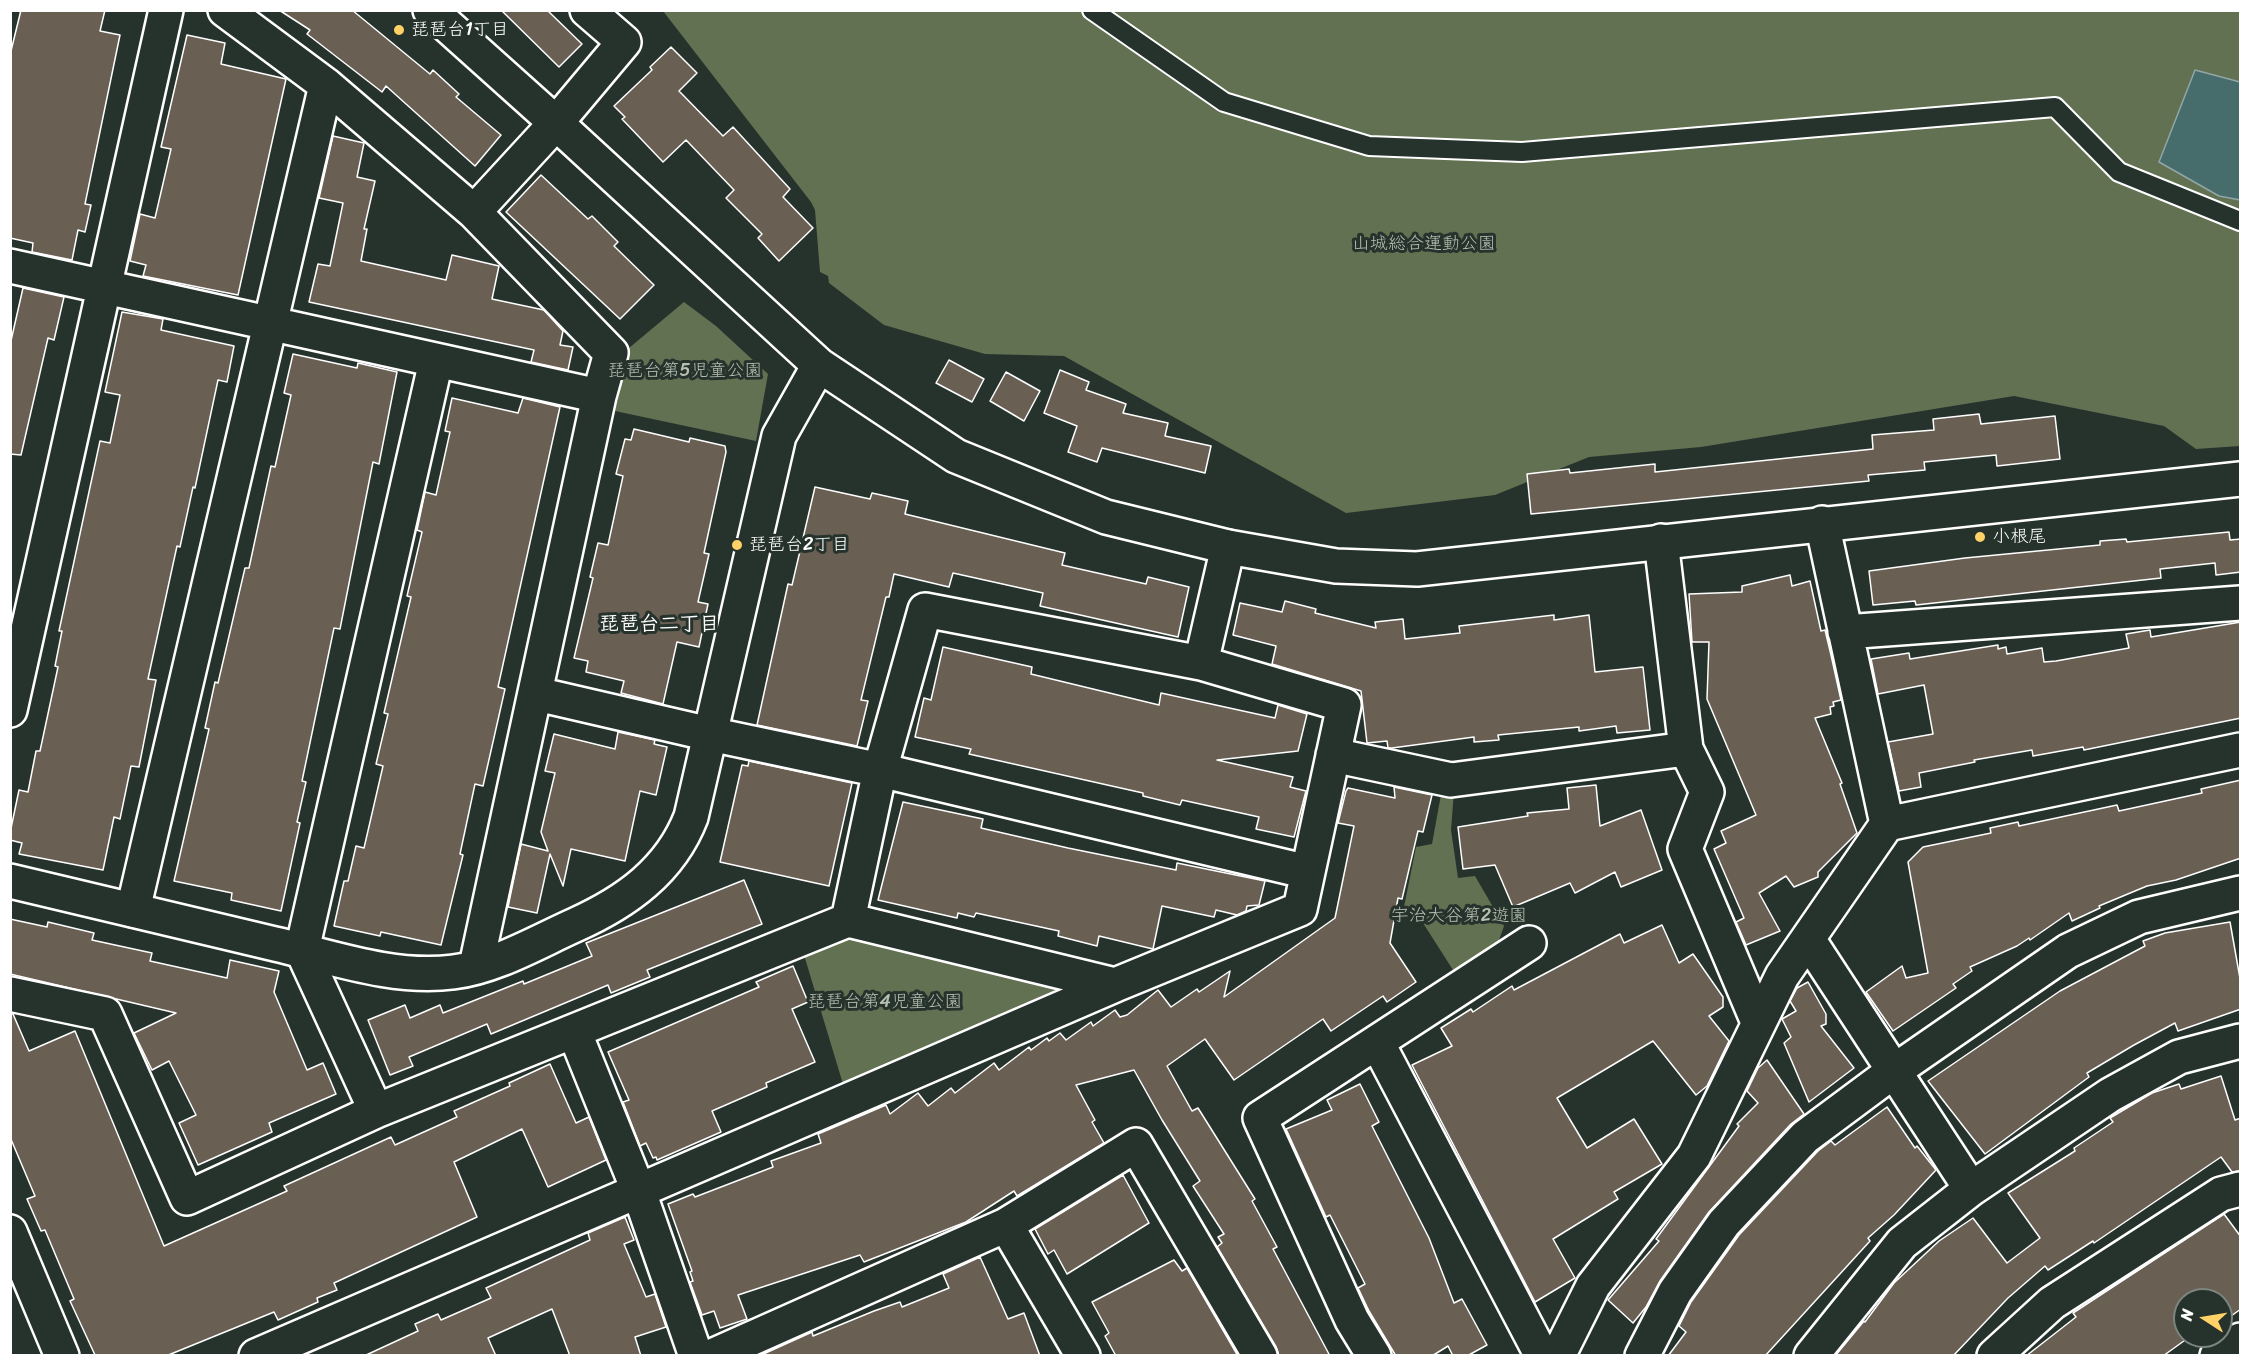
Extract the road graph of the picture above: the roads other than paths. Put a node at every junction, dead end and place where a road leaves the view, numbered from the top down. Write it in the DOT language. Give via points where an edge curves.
graph roads {
  1 [pos="166,10"];
  2 [pos="225,10"];
  3 [pos="430,10"];
  4 [pos="587,10"];
  5 [pos="1092,10"];
  6 [pos="326,86"];
  7 [pos="556,123"];
  8 [pos="474,212"];
  9 [pos="2241,221"];
  10 [pos="10,266"];
  11 [pos="104,286"];
  12 [pos="270,324"];
  13 [pos="436,361"];
  14 [pos="819,366"];
  15 [pos="599,396"];
  16 [pos="2241,479"];
  17 [pos="1822,523"];
  18 [pos="1661,541"];
  19 [pos="1228,548"];
  20 [pos="2241,603"];
  21 [pos="1845,632"];
  22 [pos="1201,663"];
  23 [pos="537,694"];
  24 [pos="10,710"];
  25 [pos="710,734"];
  26 [pos="1686,749"];
  27 [pos="2241,750"];
  28 [pos="1333,755"];
  29 [pos="880,770"];
  30 [pos="1887,824"];
  31 [pos="1308,872"];
  32 [pos="10,882"];
  33 [pos="2241,893"];
  34 [pos="133,910"];
  35 [pos="848,920"];
  36 [pos="1808,939"];
  37 [pos="1529,943"];
  38 [pos="302,950"];
  39 [pos="477,966"];
  40 [pos="1115,985"];
  41 [pos="10,994"];
  42 [pos="1758,1022"];
  43 [pos="574,1031"];
  44 [pos="2241,1041"];
  45 [pos="1377,1042"];
  46 [pos="1894,1071"];
  47 [pos="376,1111"];
  48 [pos="1971,1189"];
  49 [pos="2241,1189"];
  50 [pos="639,1192"];
  51 [pos="1006,1225"];
  52 [pos="13,1242"];
  53 [pos="2241,1340"];
  54 [pos="62,1356"];
  55 [pos="256,1356"];
  56 [pos="696,1356"];
  57 [pos="712,1356"];
  58 [pos="1083,1356"];
  59 [pos="1260,1356"];
  60 [pos="1374,1356"];
  61 [pos="1542,1356"];
  62 [pos="1558,1356"];
  63 [pos="1642,1356"];
  64 [pos="1812,1356"];
  65 [pos="1994,1356"];
  66 [pos="2217,1356"];
  1 -- 11 [label="street"];
  2 -- 6 [label="street"];
  3 -- 7 [label="street"];
  4 -- 7 [label="street" via="624,42"];
  5 -- 9 [label="lane" via="1224,102 1369,146 1522,152 2055,107 2119,172"];
  6 -- 8 [label="street"];
  6 -- 12 [label="street"];
  7 -- 8 [label="street"];
  7 -- 14 [label="street"];
  8 -- 15 [label="street" via="611,353"];
  10 -- 11 [label="street"];
  11 -- 12 [label="street"];
  11 -- 24 [label="street"];
  12 -- 13 [label="street"];
  12 -- 34 [label="street"];
  13 -- 15 [label="street"];
  13 -- 38 [label="street"];
  14 -- 19 [label="street" via="956,456 1106,517"];
  14 -- 25 [label="street" via="779,436"];
  15 -- 23 [label="street"];
  16 -- 17 [label="street"];
  17 -- 18 [label="street"];
  17 -- 21 [label="street"];
  18 -- 19 [label="street" via="1417,569 1336,566"];
  18 -- 26 [label="street"];
  19 -- 22 [label="street"];
  20 -- 21 [label="street"];
  21 -- 30 [label="street"];
  22 -- 28 [label="street" via="1344,705"];
  22 -- 29 [label="street" via="925,610"];
  23 -- 25 [label="street"];
  23 -- 39 [label="street"];
  25 -- 29 [label="street"];
  25 -- 39 [label="street" via="684,834 646,882 585,920"];
  26 -- 28 [label="street" via="1452,780"];
  26 -- 42 [label="street" via="1707,792 1685,849"];
  27 -- 30 [label="street"];
  28 -- 31 [label="street"];
  29 -- 31 [label="street"];
  29 -- 35 [label="street"];
  30 -- 36 [label="street"];
  31 -- 40 [label="street" via="1300,909"];
  32 -- 34 [label="street"];
  33 -- 46 [label="street" via="2139,917 2068,951"];
  34 -- 38 [label="street"];
  35 -- 40 [label="street"];
  35 -- 43 [label="street"];
  36 -- 42 [label="street" via="1782,976"];
  36 -- 46 [label="street"];
  37 -- 45 [label="street"];
  38 -- 39 [label="street" via="422,973 454,972"];
  38 -- 47 [label="street"];
  40 -- 50 [label="street"];
  41 -- 47 [label="street" via="105,1014 187,1198"];
  42 -- 62 [label="street" via="1694,1156 1593,1286"];
  43 -- 47 [label="street"];
  43 -- 50 [label="street"];
  44 -- 48 [label="street" via="2178,1057 2110,1095"];
  45 -- 60 [label="street" via="1260,1118 1352,1320"];
  45 -- 61 [label="street"];
  46 -- 48 [label="street"];
  46 -- 63 [label="street" via="1805,1137 1724,1223 1675,1292"];
  48 -- 64 [label="street" via="1902,1243"];
  49 -- 65 [label="street" via="2221,1194 2052,1303"];
  50 -- 55 [label="street"];
  50 -- 56 [label="street"];
  51 -- 57 [label="street"];
  51 -- 58 [label="street"];
  51 -- 59 [label="street" via="1136,1145"];
  52 -- 54 [label="street"];
  53 -- 66 [label="street"];
}
